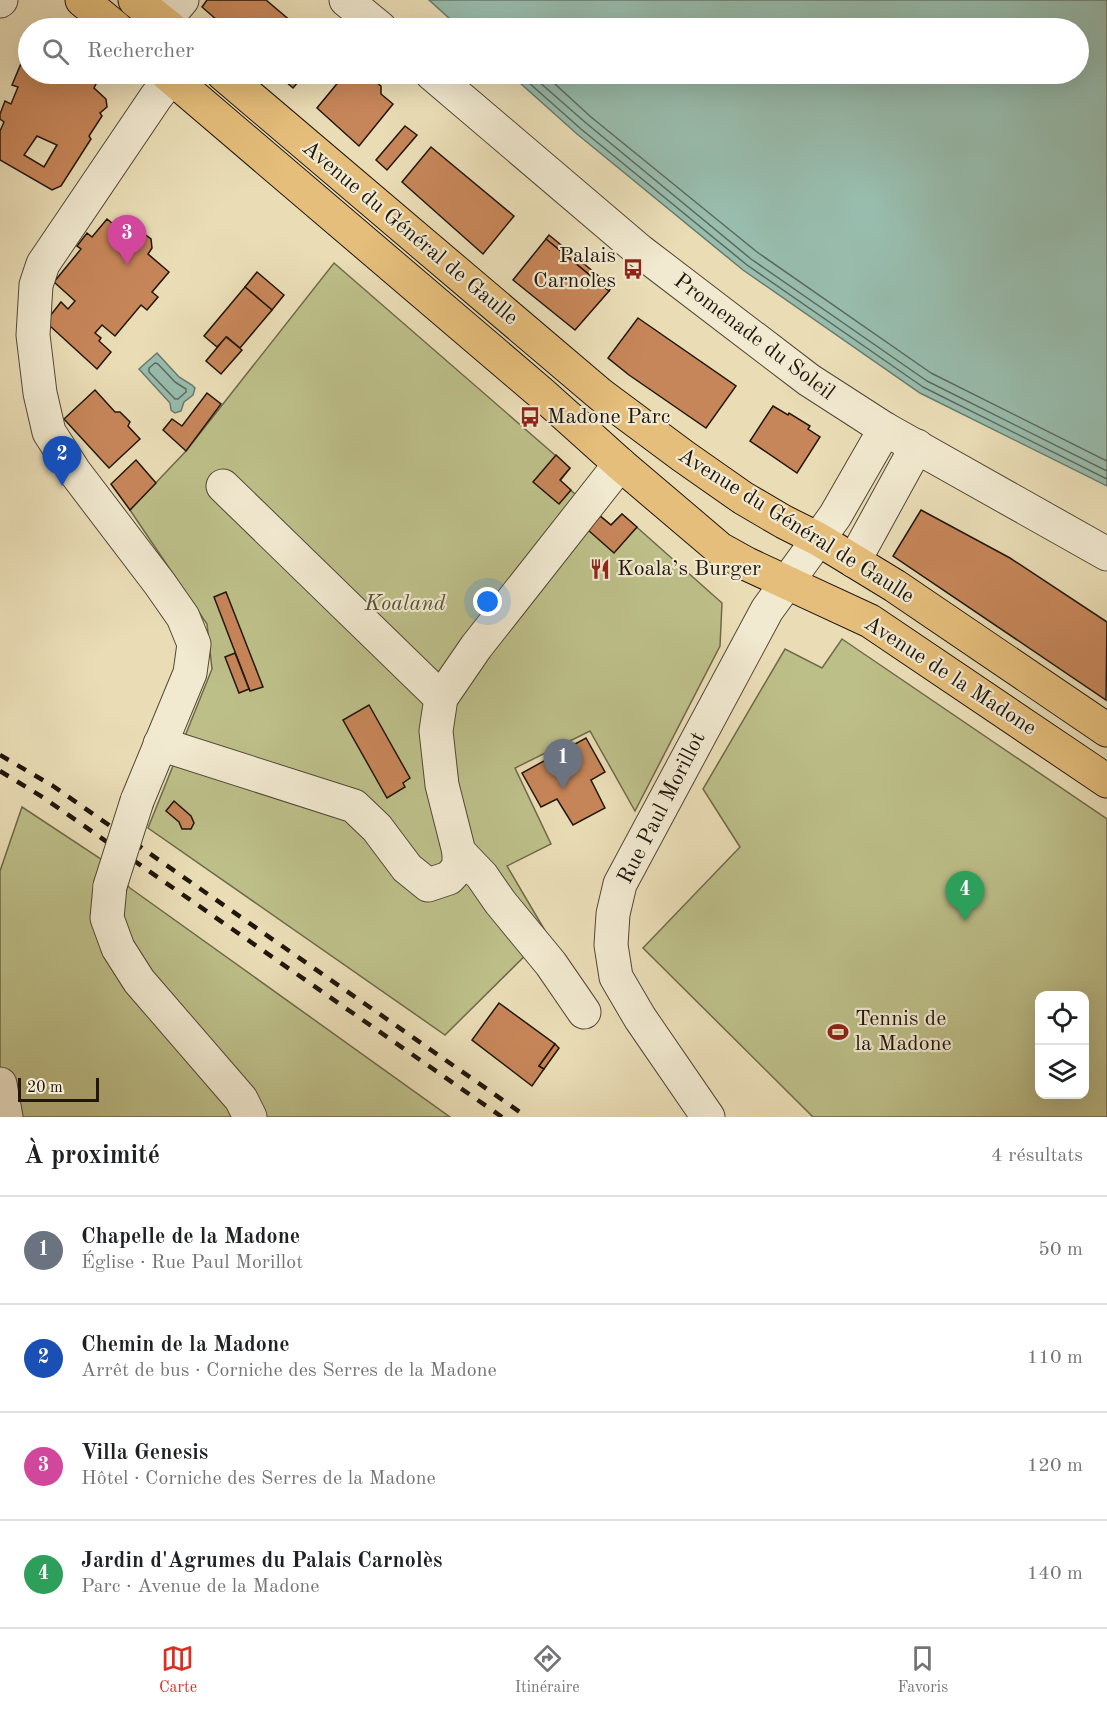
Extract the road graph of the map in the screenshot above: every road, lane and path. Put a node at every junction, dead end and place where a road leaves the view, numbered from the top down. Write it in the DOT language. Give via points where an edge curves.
graph roads {
  1 [pos="82,0"];
  2 [pos="135,0"];
  3 [pos="346,0"];
  4 [pos="172,17"];
  5 [pos="104,18"];
  6 [pos="368,18"];
  7 [pos="165,84"];
  8 [pos="182,84"];
  9 [pos="235,84"];
  10 [pos="444,84"];
  11 [pos="885,429"];
  12 [pos="917,447"];
  13 [pos="620,464"];
  14 [pos="223,486"];
  15 [pos="818,539"];
  16 [pos="1107,554"];
  17 [pos="854,561"];
  18 [pos="787,582"];
  19 [pos="441,698"];
  20 [pos="1107,730"];
  21 [pos="160,744"];
  22 [pos="1107,781"];
  23 [pos="459,852"];
  24 [pos="584,1012"];
  25 [pos="0,1084"];
  26 [pos="6,1117"];
  27 [pos="250,1117"];
  28 [pos="708,1117"];
  1 -- 5 [label="main road"];
  2 -- 4 [label="main road"];
  3 -- 6 [label="street"];
  7 -- 21 [label="street" via="43,264 36,285 33,335 49,432 183,617 194,644 190,673"];
  8 -- 13 [label="main road, Avenue du Général de Gaulle"];
  9 -- 15 [label="main road, Avenue du Général de Gaulle" via="600,395 743,498"];
  10 -- 11 [label="street, Promenade du Soleil" via="640,251 809,380"];
  11 -- 12 [label="street, Promenade du Soleil"];
  11 -- 15 [label="street, Rue Paul Morillot"];
  12 -- 16 [label="street, Promenade du Soleil"];
  12 -- 17 [label="street"];
  13 -- 18 [label="main road, Avenue du Général de Gaulle" via="720,549"];
  13 -- 19 [label="street" via="476,647"];
  14 -- 19 [label="street"];
  15 -- 17 [label="main road, Avenue du Général de Gaulle"];
  15 -- 18 [label="street, Rue Paul Morillot"];
  17 -- 20 [label="main road, Avenue du Général de Gaulle"];
  18 -- 22 [label="main road, Avenue de la Madone" via="870,621"];
  18 -- 28 [label="street, Rue Paul Morillot" via="767,610 620,884 613,914 611,945 616,977"];
  19 -- 23 [label="street" via="436,730 442,785"];
  21 -- 23 [label="street" via="354,806 377,828 407,868 428,885 449,878 459,867"];
  21 -- 27 [label="street, bridge" via="110,886 107,918 118,948 140,981 241,1099"];
  23 -- 24 [label="street" via="551,964"];
  25 -- 26 [label="street"];
}
